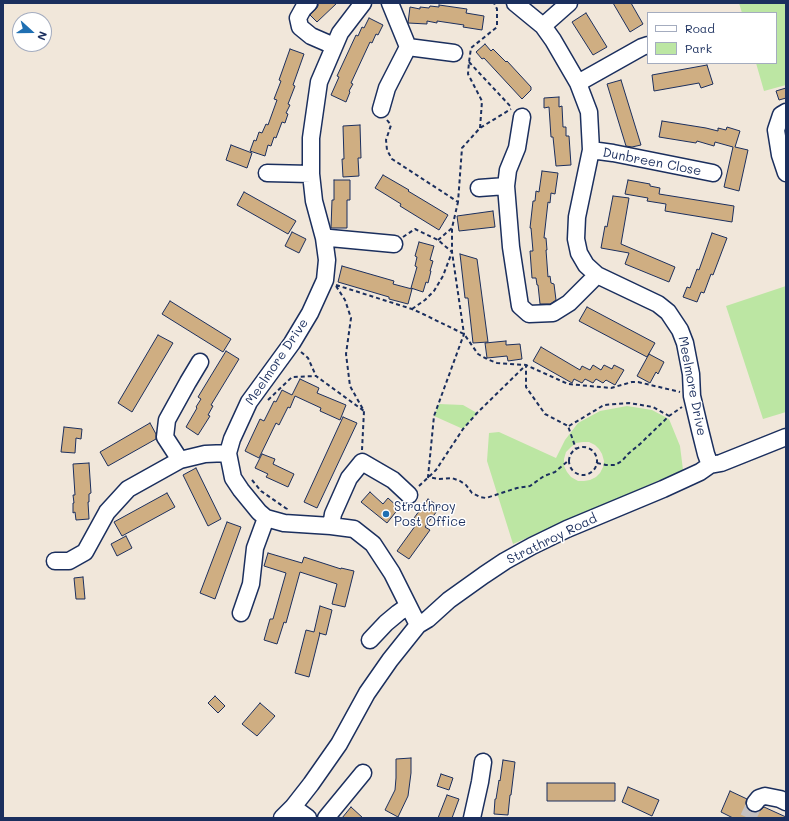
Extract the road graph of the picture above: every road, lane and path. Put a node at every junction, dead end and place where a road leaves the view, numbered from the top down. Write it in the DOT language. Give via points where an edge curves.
graph roads {
  1 [pos="309,3"];
  2 [pos="363,3"];
  3 [pos="390,3"];
  4 [pos="494,3"];
  5 [pos="515,3"];
  6 [pos="569,3"];
  7 [pos="543,26"];
  8 [pos="647,45"];
  9 [pos="334,46"];
  10 [pos="408,47"];
  11 [pos="454,53"];
  12 [pos="469,62"];
  13 [pos="578,83"];
  14 [pos="380,109"];
  15 [pos="786,112"];
  16 [pos="517,113"];
  17 [pos="480,128"];
  18 [pos="591,150"];
  19 [pos="276,170"];
  20 [pos="713,173"];
  21 [pos="786,173"];
  22 [pos="311,174"];
  23 [pos="506,186"];
  24 [pos="479,188"];
  25 [pos="458,202"];
  26 [pos="452,228"];
  27 [pos="324,238"];
  28 [pos="438,240"];
  29 [pos="394,244"];
  30 [pos="452,252"];
  31 [pos="597,275"];
  32 [pos="330,283"];
  33 [pos="412,309"];
  34 [pos="464,334"];
  35 [pos="292,343"];
  36 [pos="200,362"];
  37 [pos="526,366"];
  38 [pos="316,376"];
  39 [pos="693,398"];
  40 [pos="266,402"];
  41 [pos="364,411"];
  42 [pos="669,416"];
  43 [pos="568,426"];
  44 [pos="786,437"];
  45 [pos="576,449"];
  46 [pos="228,453"];
  47 [pos="180,460"];
  48 [pos="569,460"];
  49 [pos="362,462"];
  50 [pos="597,463"];
  51 [pos="710,465"];
  52 [pos="248,475"];
  53 [pos="428,477"];
  54 [pos="410,495"];
  55 [pos="266,518"];
  56 [pos="284,523"];
  57 [pos="332,526"];
  58 [pos="54,561"];
  59 [pos="408,606"];
  60 [pos="241,613"];
  61 [pos="418,625"];
  62 [pos="370,640"];
  63 [pos="483,762"];
  64 [pos="363,774"];
  65 [pos="786,802"];
  66 [pos="755,803"];
  67 [pos="294,807"];
  68 [pos="282,818"];
  69 [pos="308,818"];
  70 [pos="326,818"];
  71 [pos="472,818"];
  1 -- 9 [label="street" via="298,18 300,27 311,36"];
  2 -- 9 [label="street, Meelmore Drive" via="340,33"];
  3 -- 10 [label="street"];
  4 -- 12 [label="path" via="497,9 497,27 471,48"];
  5 -- 7 [label="street, Meelmore Drive"];
  6 -- 7 [label="street"];
  7 -- 13 [label="street, Meelmore Drive"];
  8 -- 13 [label="street"];
  9 -- 22 [label="street, Meelmore Drive" via="319,82 311,138"];
  10 -- 11 [label="street"];
  10 -- 14 [label="street" via="387,88"];
  11 -- 12 [label="path"];
  12 -- 16 [label="path"];
  12 -- 17 [label="path" via="468,74 482,100"];
  13 -- 18 [label="street, Meelmore Drive" via="589,112"];
  14 -- 25 [label="path" via="390,125 386,140 392,159"];
  15 -- 21 [label="street" via="781,115 776,130"];
  16 -- 17 [label="path"];
  16 -- 23 [label="street" via="517,148 508,170"];
  17 -- 25 [label="path" via="462,148"];
  18 -- 20 [label="street, Dunbreen Close"];
  18 -- 31 [label="street, Meelmore Drive" via="577,217 576,239 579,253 586,265"];
  19 -- 22 [label="street"];
  22 -- 27 [label="street, Meelmore Drive" via="314,201"];
  23 -- 24 [label="street"];
  23 -- 31 [label="street" via="511,247 520,306 529,314 553,313 570,304"];
  25 -- 26 [label="path"];
  26 -- 28 [label="path"];
  26 -- 30 [label="path"];
  27 -- 29 [label="street"];
  27 -- 32 [label="street, Meelmore Drive"];
  28 -- 29 [label="path" via="415,229"];
  28 -- 30 [label="path"];
  30 -- 33 [label="path" via="434,291"];
  30 -- 34 [label="path"];
  31 -- 39 [label="street, Meelmore Drive" via="658,304 674,319 685,343"];
  32 -- 33 [label="path"];
  32 -- 35 [label="street, Meelmore Drive"];
  32 -- 41 [label="path" via="345,300 351,318 346,354 350,386"];
  33 -- 34 [label="path"];
  34 -- 37 [label="path" via="478,354 487,359 497,363"];
  34 -- 53 [label="path" via="434,416"];
  35 -- 38 [label="path" via="308,358"];
  35 -- 46 [label="street, Meelmore Drive" via="249,402 232,438"];
  36 -- 47 [label="street" via="167,420 165,437"];
  37 -- 39 [label="path" via="568,384 611,388 638,382"];
  37 -- 43 [label="path" via="526,387 545,414"];
  37 -- 53 [label="path" via="472,418 436,470"];
  38 -- 40 [label="path" via="292,376"];
  38 -- 41 [label="path"];
  39 -- 42 [label="path"];
  39 -- 51 [label="street, Meelmore Drive"];
  41 -- 49 [label="path"];
  42 -- 43 [label="path" via="653,407 629,403 604,406"];
  42 -- 50 [label="path" via="622,461 615,465"];
  43 -- 45 [label="path"];
  44 -- 51 [label="street, Strathroy Road"];
  45 -- 48 [label="path"];
  45 -- 50 [label="path" via="590,449 594,452"];
  46 -- 47 [label="street" via="205,454"];
  46 -- 55 [label="street, Meelmore Drive" via="233,478"];
  47 -- 58 [label="street" via="128,489 107,512 85,552 70,561"];
  48 -- 50 [label="path" via="571,469 582,476 591,473"];
  48 -- 53 [label="path" via="556,472 544,476 530,486 486,498 472,493 466,485 452,478"];
  49 -- 54 [label="street" via="393,480"];
  49 -- 57 [label="street" via="349,478 333,514"];
  51 -- 61 [label="street, Strathroy Road" via="663,489 532,546 484,575"];
  52 -- 56 [label="path" via="261,491 287,509"];
  53 -- 54 [label="path"];
  55 -- 56 [label="street"];
  55 -- 60 [label="street" via="255,548 251,584"];
  56 -- 57 [label="street"];
  57 -- 59 [label="street" via="354,530 373,544"];
  59 -- 61 [label="street"];
  59 -- 62 [label="street" via="386,623"];
  61 -- 67 [label="street, Strathroy Road" via="366,693 339,744"];
  63 -- 71 [label="street"];
  64 -- 70 [label="street"];
  65 -- 66 [label="street" via="765,796"];
  67 -- 68 [label="street"];
  67 -- 69 [label="street"];
}
